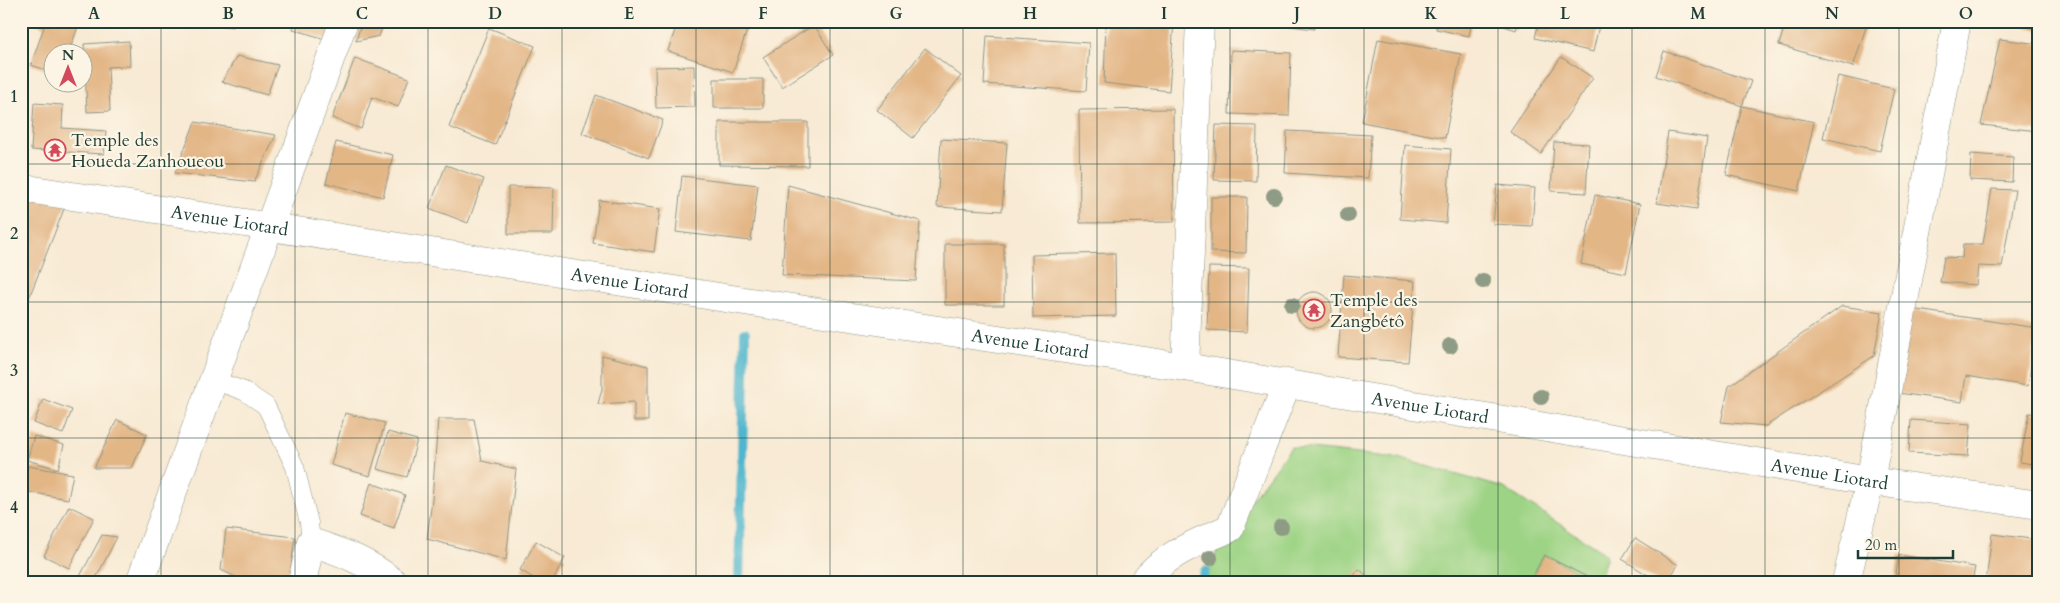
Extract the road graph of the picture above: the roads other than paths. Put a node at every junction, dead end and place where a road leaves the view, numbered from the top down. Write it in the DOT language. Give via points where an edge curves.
graph roads {
  1 [pos="344,21"];
  2 [pos="1200,21"];
  3 [pos="1957,21"];
  4 [pos="21,188"];
  5 [pos="269,228"];
  6 [pos="1186,367"];
  7 [pos="213,380"];
  8 [pos="1287,383"];
  9 [pos="1870,481"];
  10 [pos="2039,505"];
  11 [pos="312,542"];
  12 [pos="140,582"];
  13 [pos="302,582"];
  14 [pos="393,582"];
  15 [pos="1143,582"];
  16 [pos="1846,582"];
  1 -- 5 [label="street"];
  2 -- 6 [label="street"];
  3 -- 9 [label="street"];
  4 -- 5 [label="street, Avenue Liotard"];
  5 -- 6 [label="street, Avenue Liotard"];
  5 -- 7 [label="street"];
  6 -- 8 [label="street, Avenue Liotard"];
  7 -- 11 [label="lane" via="244,391 266,406 295,467"];
  7 -- 12 [label="street"];
  8 -- 9 [label="street, Avenue Liotard"];
  8 -- 15 [label="street" via="1230,528 1154,567"];
  9 -- 10 [label="street, Avenue Liotard"];
  9 -- 16 [label="street"];
  11 -- 13 [label="street"];
  11 -- 14 [label="street" via="348,554 376,568"];
}
